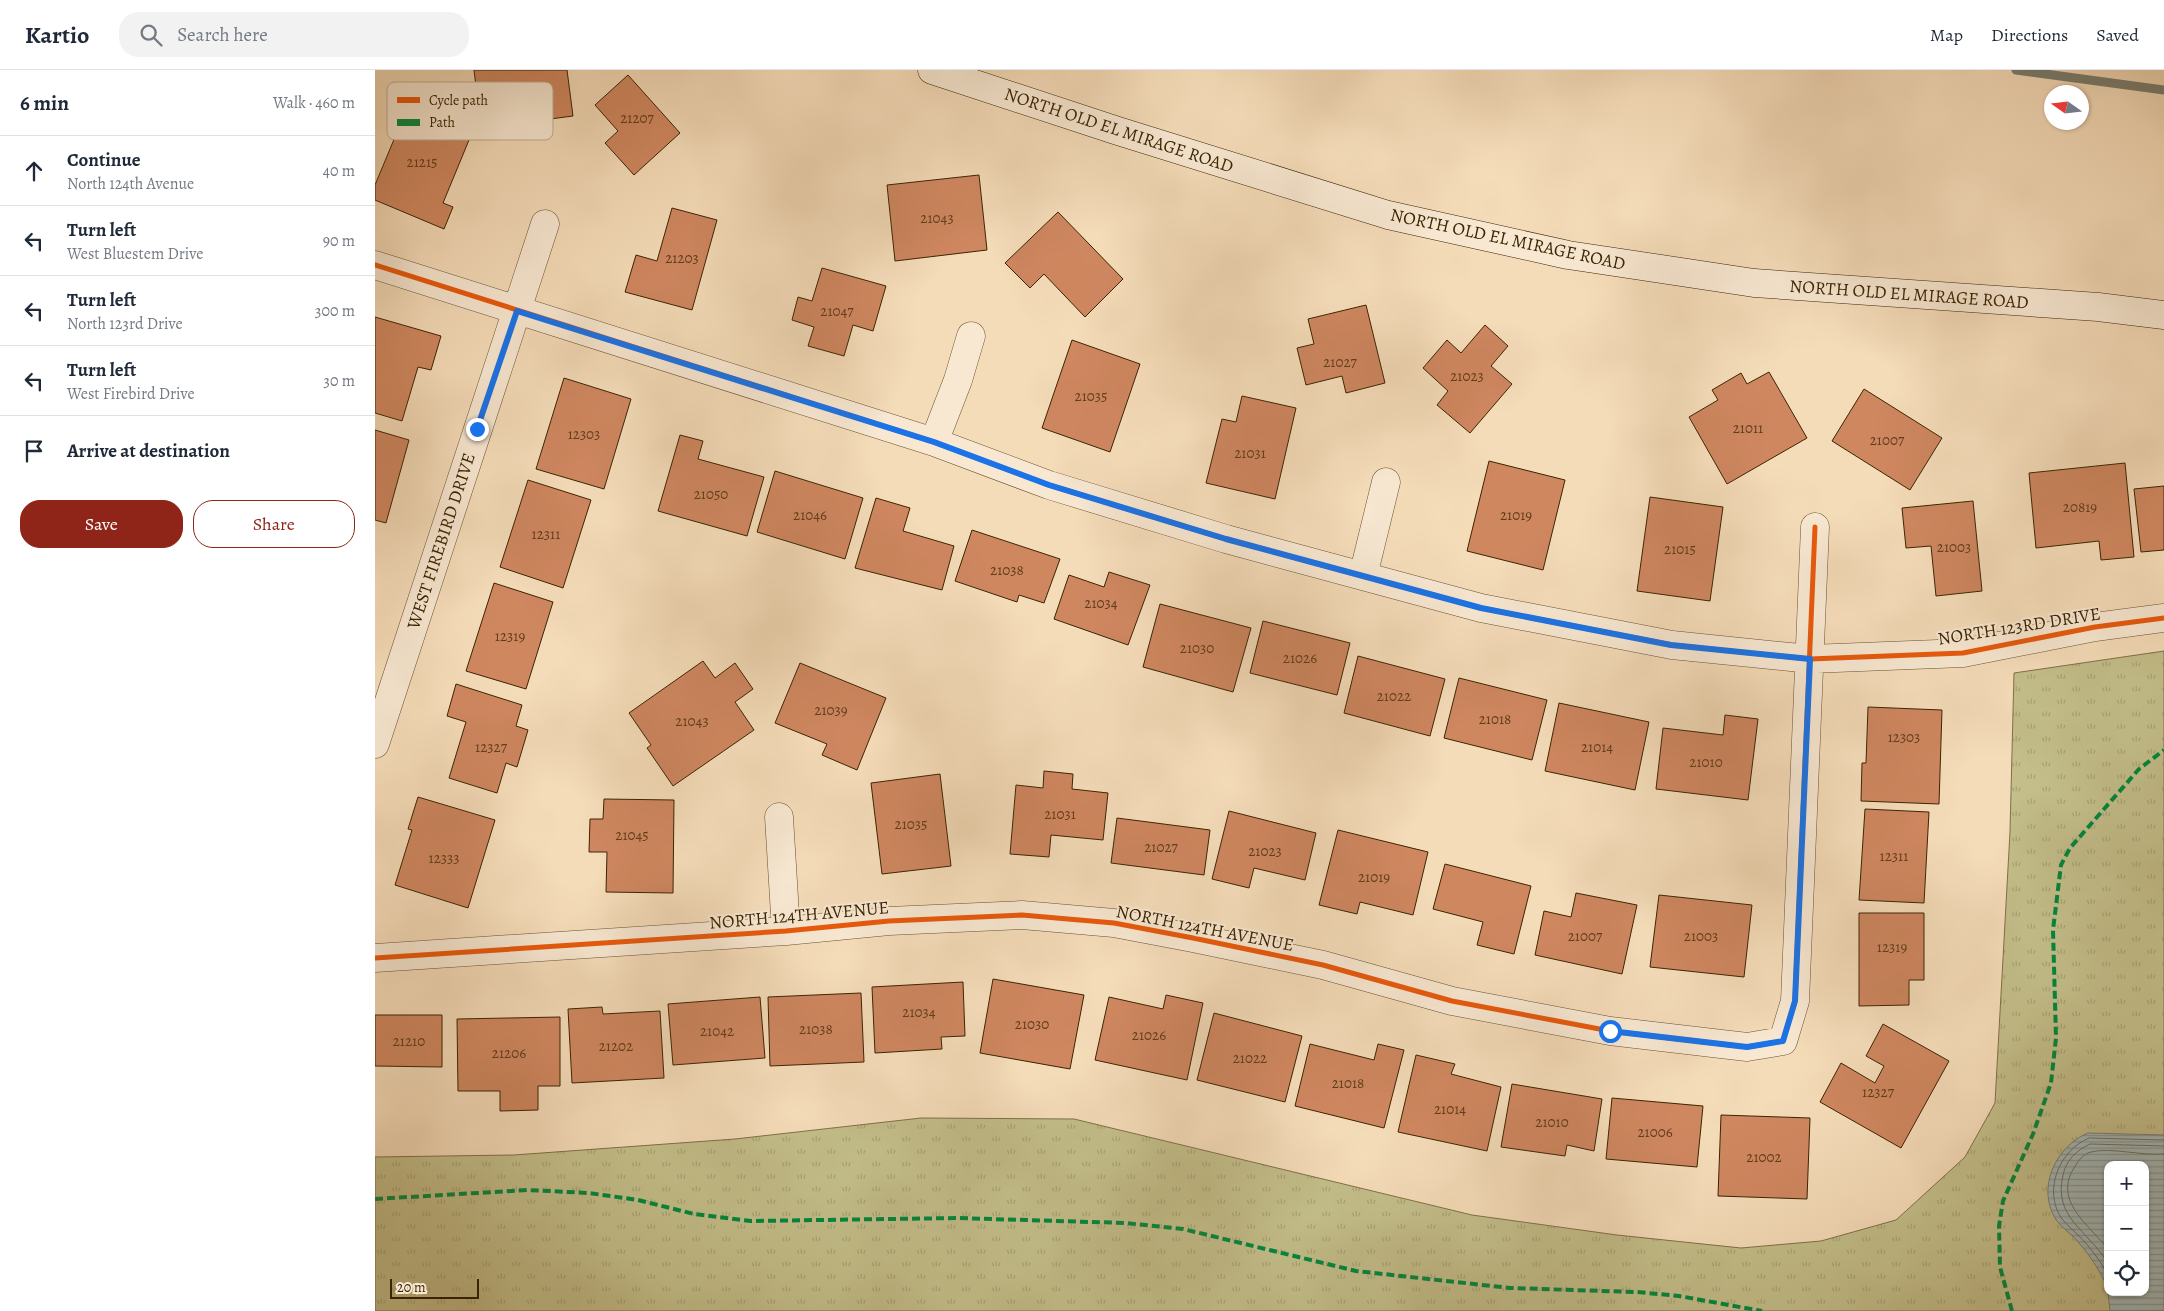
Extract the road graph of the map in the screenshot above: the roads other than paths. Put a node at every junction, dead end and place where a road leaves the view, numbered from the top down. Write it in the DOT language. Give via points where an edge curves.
graph roads {
  1 [pos="932,70"];
  2 [pos="545,224"];
  3 [pos="375,265"];
  4 [pos="517,311"];
  5 [pos="2164,315"];
  6 [pos="971,336"];
  7 [pos="934,442"];
  8 [pos="1386,482"];
  9 [pos="1815,527"];
  10 [pos="1363,576"];
  11 [pos="2164,618"];
  12 [pos="1810,659"];
  13 [pos="375,744"];
  14 [pos="779,817"];
  15 [pos="786,931"];
  16 [pos="375,958"];
  1 -- 5 [label="street, NORTH OLD EL MIRAGE ROAD" via="1388,215 1568,255 1754,283 2098,307"];
  2 -- 4 [label="street, WEST FIREBIRD DRIVE"];
  3 -- 4 [label="street, NORTH 123RD DRIVE"];
  4 -- 7 [label="street, NORTH 123RD DRIVE"];
  4 -- 13 [label="street, WEST FIREBIRD DRIVE"];
  6 -- 7 [label="street"];
  7 -- 10 [label="street, NORTH 123RD DRIVE" via="1049,485 1226,539"];
  8 -- 10 [label="street"];
  9 -- 12 [label="street"];
  10 -- 12 [label="street, NORTH 123RD DRIVE" via="1481,608 1671,645"];
  11 -- 12 [label="street, NORTH 123RD DRIVE" via="1963,653"];
  12 -- 15 [label="street, NORTH 124TH AVENUE" via="1795,1001 1783,1041 1747,1047 1610,1031 1452,1001 1323,965 1114,923 1022,915 889,921"];
  14 -- 15 [label="street"];
  15 -- 16 [label="street, NORTH 124TH AVENUE"];
}
